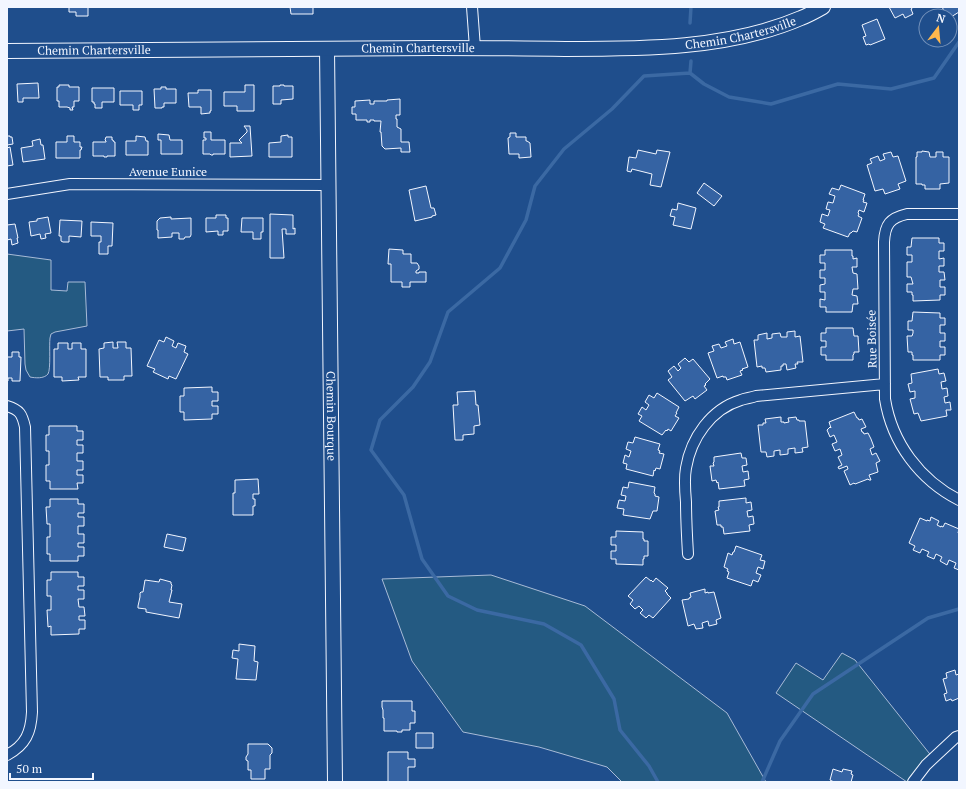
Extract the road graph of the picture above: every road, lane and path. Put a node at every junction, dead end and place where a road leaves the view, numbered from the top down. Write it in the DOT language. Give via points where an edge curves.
graph roads {
  1 [pos="472,7"];
  2 [pos="823,7"];
  3 [pos="475,48"];
  4 [pos="327,49"];
  5 [pos="7,51"];
  6 [pos="329,185"];
  7 [pos="7,194"];
  8 [pos="959,214"];
  9 [pos="885,384"];
  10 [pos="7,406"];
  11 [pos="959,500"];
  12 [pos="688,554"];
  13 [pos="959,736"];
  14 [pos="7,755"];
  15 [pos="335,782"];
  16 [pos="913,782"];
  1 -- 3 [label="street"];
  2 -- 3 [label="street, Chemin Chartersville" via="803,18 768,30 704,43 606,49"];
  3 -- 4 [label="street, Chemin Chartersville"];
  4 -- 5 [label="street, Chemin Chartersville"];
  4 -- 6 [label="street, Chemin Bourque"];
  6 -- 7 [label="street, Avenue Eunice" via="70,184"];
  6 -- 15 [label="street, Chemin Bourque"];
  8 -- 9 [label="street, Rue Boisée" via="907,214 894,218 886,228"];
  9 -- 11 [label="street, Rue Boisée" via="892,427 907,455 927,478"];
  9 -- 12 [label="street" via="756,396 726,406 715,414 697,437 687,463 685,484"];
  10 -- 14 [label="street" via="19,411 26,427 32,712 27,737 19,747"];
  13 -- 16 [label="street" via="926,765"];
}
